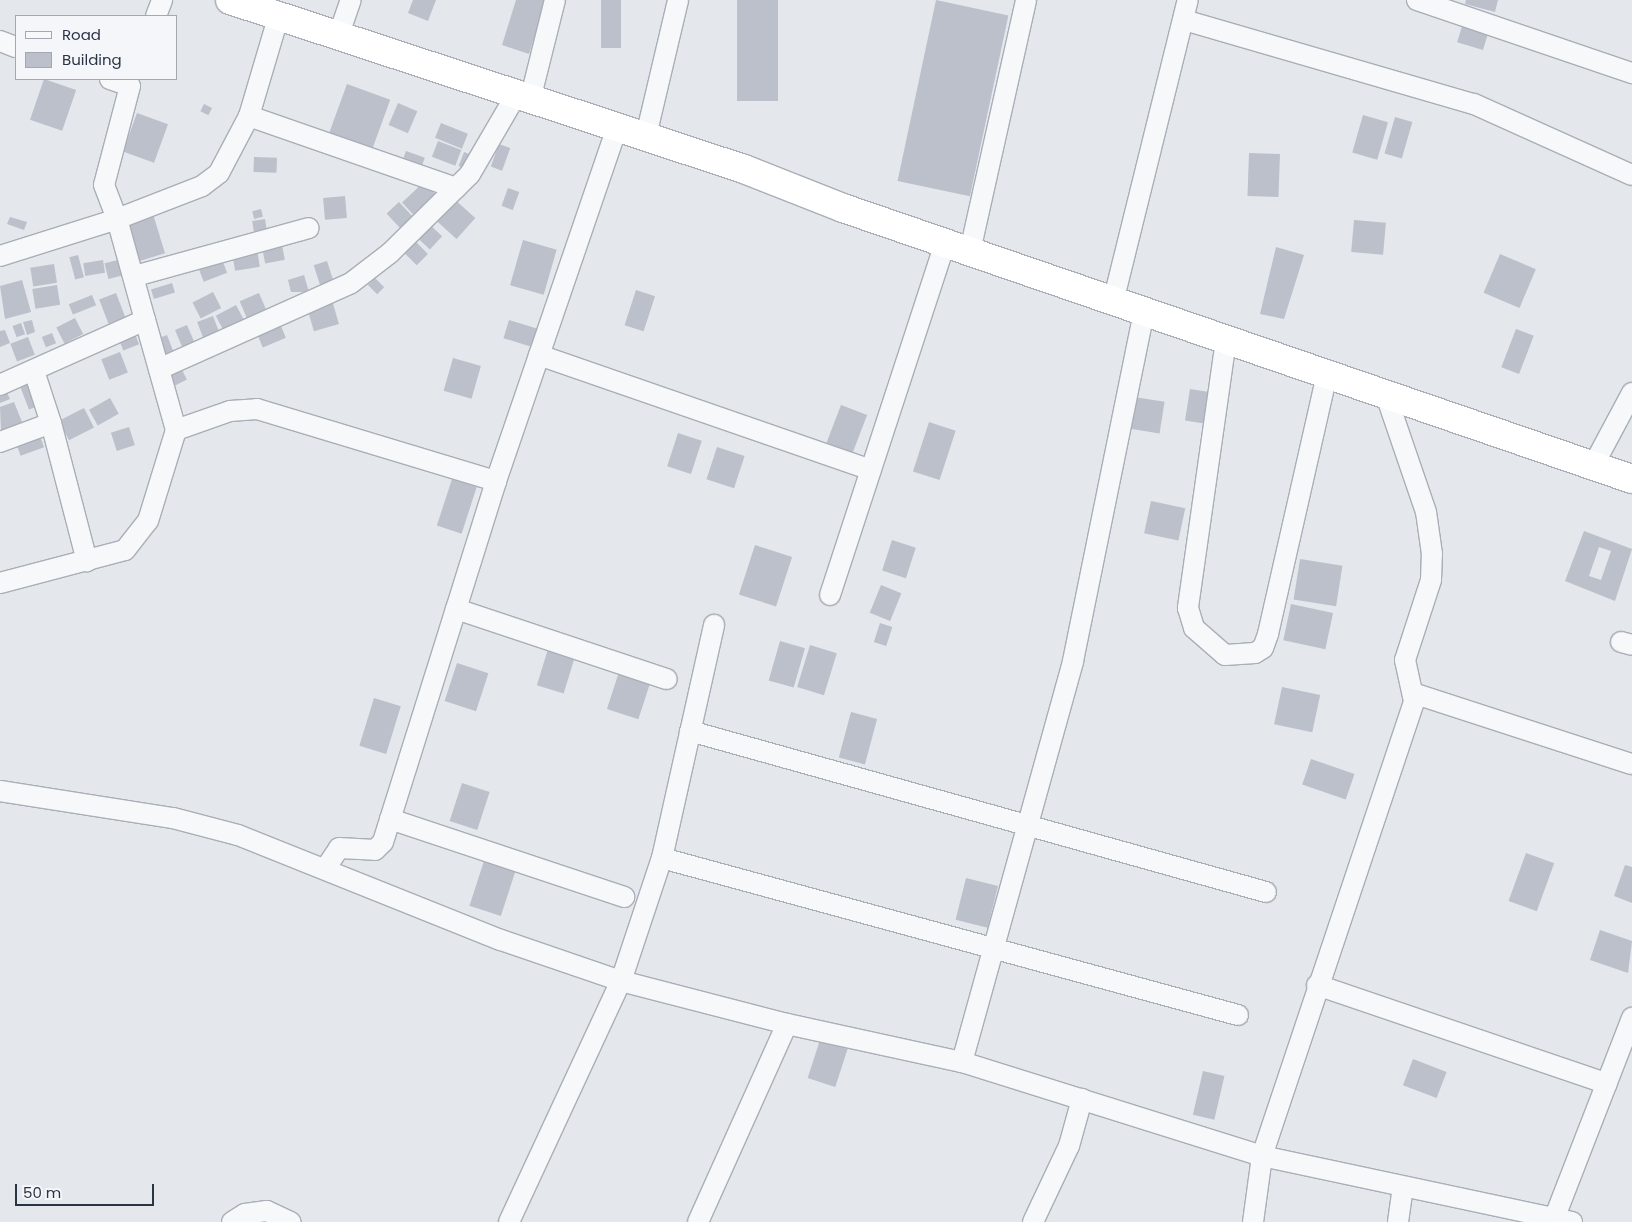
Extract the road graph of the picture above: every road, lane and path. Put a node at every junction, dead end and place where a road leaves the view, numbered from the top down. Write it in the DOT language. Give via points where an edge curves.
graph roads {
  1 [pos="162,0"];
  2 [pos="230,0"];
  3 [pos="351,0"];
  4 [pos="555,0"];
  5 [pos="678,0"];
  6 [pos="1026,0"];
  7 [pos="1188,0"];
  8 [pos="1417,0"];
  9 [pos="156,15"];
  10 [pos="279,15"];
  11 [pos="1184,20"];
  12 [pos="339,34"];
  13 [pos="0,41"];
  14 [pos="15,47"];
  15 [pos="1632,72"];
  16 [pos="117,80"];
  17 [pos="131,82"];
  18 [pos="523,97"];
  19 [pos="249,116"];
  20 [pos="616,130"];
  21 [pos="645,140"];
  22 [pos="1632,175"];
  23 [pos="456,188"];
  24 [pos="117,219"];
  25 [pos="309,228"];
  26 [pos="958,247"];
  27 [pos="0,256"];
  28 [pos="135,276"];
  29 [pos="1113,302"];
  30 [pos="1144,312"];
  31 [pos="146,320"];
  32 [pos="1226,340"];
  33 [pos="539,355"];
  34 [pos="159,369"];
  35 [pos="34,371"];
  36 [pos="1327,375"];
  37 [pos="0,386"];
  38 [pos="1632,393"];
  39 [pos="1386,395"];
  40 [pos="51,423"];
  41 [pos="176,430"];
  42 [pos="0,442"];
  43 [pos="1593,466"];
  44 [pos="871,470"];
  45 [pos="1632,479"];
  46 [pos="496,481"];
  47 [pos="87,561"];
  48 [pos="0,583"];
  49 [pos="830,595"];
  50 [pos="456,609"];
  51 [pos="714,625"];
  52 [pos="666,680"];
  53 [pos="1413,693"];
  54 [pos="690,731"];
  55 [pos="1632,764"];
  56 [pos="0,791"];
  57 [pos="390,819"];
  58 [pos="1028,824"];
  59 [pos="662,858"];
  60 [pos="325,869"];
  61 [pos="1266,892"];
  62 [pos="624,897"];
  63 [pos="994,947"];
  64 [pos="620,981"];
  65 [pos="1317,985"];
  66 [pos="1238,1015"];
  67 [pos="1632,1018"];
  68 [pos="787,1024"];
  69 [pos="962,1062"];
  70 [pos="1607,1084"];
  71 [pos="1082,1099"];
  72 [pos="1262,1156"];
  73 [pos="1403,1187"];
  74 [pos="1563,1220"];
  75 [pos="513,1221"];
  76 [pos="232,1222"];
  77 [pos="291,1222"];
  78 [pos="698,1222"];
  79 [pos="1033,1222"];
  80 [pos="1252,1222"];
  81 [pos="1398,1222"];
  1 -- 9 [label="street"];
  2 -- 10 [label="highway"];
  3 -- 12 [label="street"];
  4 -- 18 [label="street"];
  5 -- 21 [label="street"];
  6 -- 26 [label="street"];
  7 -- 11 [label="street"];
  8 -- 15 [label="street"];
  10 -- 12 [label="highway"];
  10 -- 19 [label="street"];
  11 -- 22 [label="street" via="1474,104"];
  11 -- 29 [label="street"];
  12 -- 18 [label="highway"];
  13 -- 14 [label="street"];
  16 -- 17 [label="street"];
  17 -- 24 [label="street" via="104,185"];
  18 -- 20 [label="highway"];
  18 -- 23 [label="street" via="470,174"];
  19 -- 23 [label="street"];
  19 -- 24 [label="street" via="220,173 202,186"];
  20 -- 21 [label="highway"];
  20 -- 33 [label="street"];
  21 -- 26 [label="highway" via="744,169"];
  23 -- 34 [label="street" via="390,253 351,283"];
  24 -- 27 [label="street"];
  24 -- 28 [label="street"];
  25 -- 28 [label="street"];
  26 -- 29 [label="highway"];
  26 -- 44 [label="street"];
  28 -- 31 [label="street"];
  29 -- 30 [label="highway"];
  30 -- 32 [label="highway"];
  30 -- 58 [label="street" via="1073,661"];
  31 -- 34 [label="street"];
  31 -- 35 [label="street"];
  32 -- 36 [label="highway"];
  32 -- 36 [label="street" via="1188,608 1194,628 1225,655 1255,653 1266,641"];
  33 -- 44 [label="street"];
  33 -- 46 [label="street"];
  34 -- 41 [label="street"];
  35 -- 37 [label="street"];
  35 -- 40 [label="street"];
  36 -- 39 [label="highway"];
  38 -- 43 [label="street"];
  39 -- 43 [label="highway"];
  39 -- 53 [label="street" via="1426,512 1432,554 1431,580 1405,660"];
  40 -- 42 [label="street"];
  40 -- 47 [label="street"];
  41 -- 46 [label="street" via="230,411 257,409"];
  41 -- 47 [label="street" via="148,521 125,550"];
  43 -- 45 [label="highway"];
  44 -- 49 [label="street"];
  46 -- 50 [label="street"];
  47 -- 48 [label="street"];
  50 -- 52 [label="street"];
  50 -- 57 [label="street"];
  51 -- 54 [label="street"];
  53 -- 55 [label="street"];
  53 -- 65 [label="street" via="1412,711"];
  54 -- 58 [label="street"];
  54 -- 59 [label="street"];
  56 -- 60 [label="street" via="173,818 238,835"];
  57 -- 60 [label="street" via="380,847 369,851 345,845 334,852"];
  57 -- 62 [label="street"];
  58 -- 61 [label="street"];
  58 -- 63 [label="street"];
  59 -- 63 [label="street"];
  59 -- 64 [label="street"];
  60 -- 64 [label="street" via="500,940"];
  63 -- 66 [label="street"];
  63 -- 69 [label="street"];
  64 -- 68 [label="street"];
  64 -- 75 [label="street"];
  65 -- 70 [label="street"];
  65 -- 72 [label="street"];
  67 -- 70 [label="street"];
  68 -- 69 [label="street"];
  68 -- 78 [label="street"];
  69 -- 71 [label="street"];
  70 -- 74 [label="street"];
  71 -- 72 [label="street"];
  71 -- 79 [label="street" via="1069,1146"];
  72 -- 73 [label="street"];
  72 -- 80 [label="street"];
  73 -- 74 [label="street"];
  73 -- 81 [label="street"];
  76 -- 77 [label="street" via="245,1214 267,1211"];
}
